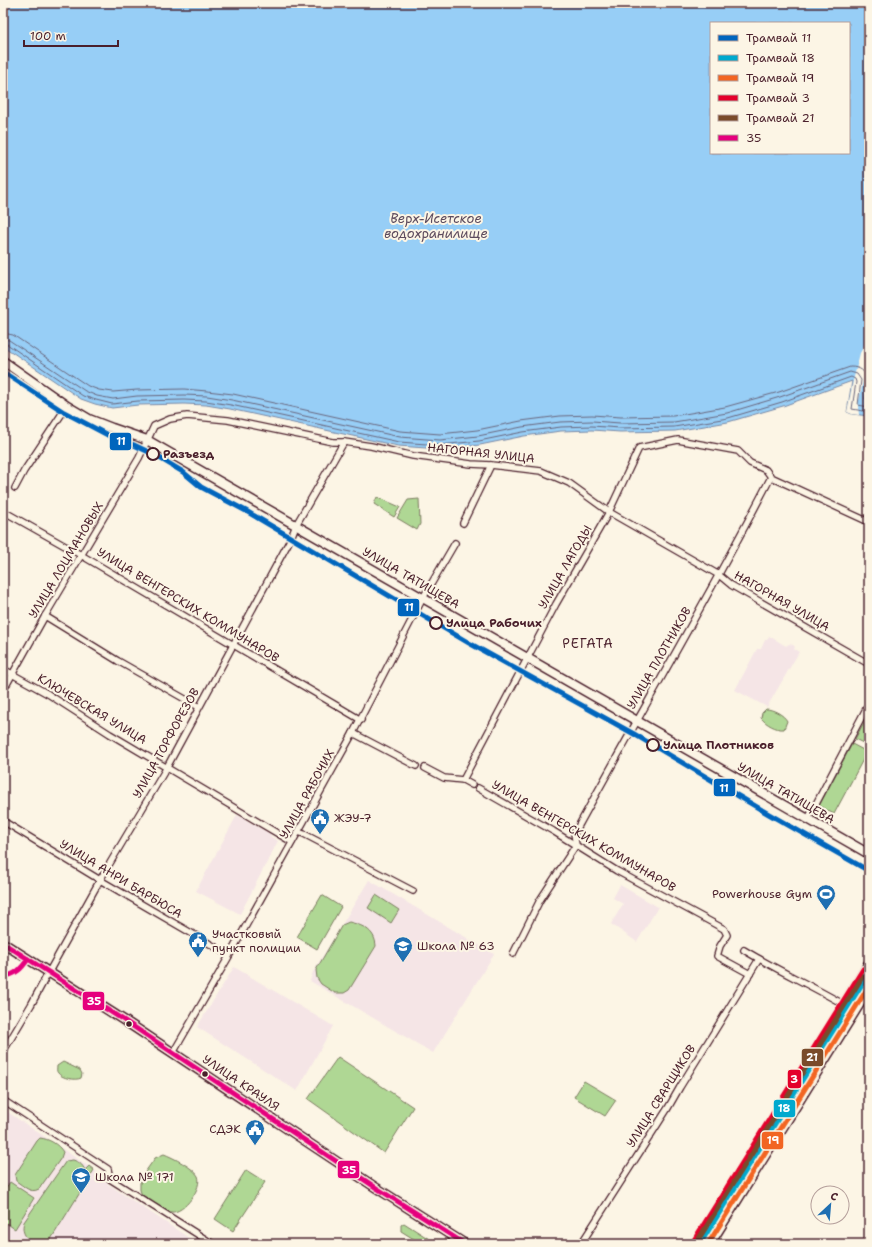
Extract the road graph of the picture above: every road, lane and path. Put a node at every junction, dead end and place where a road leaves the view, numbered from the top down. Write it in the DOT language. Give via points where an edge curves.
graph roads {
  1 [pos="3,361"];
  2 [pos="67,406"];
  3 [pos="147,440"];
  4 [pos="344,442"];
  5 [pos="491,465"];
  6 [pos="771,477"];
  7 [pos="15,488"];
  8 [pos="3,511"];
  9 [pos="610,512"];
  10 [pos="869,522"];
  11 [pos="463,523"];
  12 [pos="296,525"];
  13 [pos="455,543"];
  14 [pos="81,555"];
  15 [pos="719,575"];
  16 [pos="423,598"];
  17 [pos="45,616"];
  18 [pos="233,645"];
  19 [pos="527,658"];
  20 [pos="869,664"];
  21 [pos="3,669"];
  22 [pos="13,675"];
  23 [pos="3,691"];
  24 [pos="869,703"];
  25 [pos="199,707"];
  26 [pos="360,720"];
  27 [pos="636,721"];
  28 [pos="353,733"];
  29 [pos="416,766"];
  30 [pos="166,767"];
  31 [pos="425,768"];
  32 [pos="463,780"];
  33 [pos="472,785"];
  34 [pos="478,788"];
  35 [pos="808,819"];
  36 [pos="3,821"];
  37 [pos="298,832"];
  38 [pos="292,842"];
  39 [pos="576,845"];
  40 [pos="869,854"];
  41 [pos="100,880"];
  42 [pos="413,891"];
  43 [pos="3,943"];
  44 [pos="744,950"];
  45 [pos="513,954"];
  46 [pos="229,955"];
  47 [pos="759,959"];
  48 [pos="869,963"];
  49 [pos="48,972"];
  50 [pos="750,974"];
  51 [pos="869,989"];
  52 [pos="844,1004"];
  53 [pos="855,1011"];
  54 [pos="3,1052"];
  55 [pos="173,1052"];
  56 [pos="3,1100"];
  57 [pos="213,1244"];
  58 [pos="465,1244"];
  59 [pos="581,1244"];
  60 [pos="695,1244"];
  61 [pos="710,1244"];
  1 -- 2 [label="street, УЛИЦА ТАТИЩЕВА"];
  2 -- 3 [label="street, УЛИЦА ТАТИЩЕВА" via="89,419"];
  2 -- 7 [label="street"];
  3 -- 4 [label="street, НАГОРНАЯ УЛИЦА" via="154,426 170,419 187,416 228,420 333,442"];
  3 -- 12 [label="street, УЛИЦА ТАТИЩЕВА"];
  3 -- 14 [label="street, УЛИЦА ЛОЦМАНОВЫХ" via="139,458"];
  4 -- 5 [label="street, НАГОРНАЯ УЛИЦА" via="413,456"];
  4 -- 12 [label="street, УЛИЦА ТОРФОРЕЗОВ"];
  5 -- 9 [label="street, НАГОРНАЯ УЛИЦА" via="541,471 569,483"];
  5 -- 11 [label="street"];
  6 -- 9 [label="street, УЛИЦА ЛАГОДЫ" via="766,470 750,462 738,451 678,440 639,448"];
  6 -- 10 [label="street"];
  6 -- 15 [label="street, УЛИЦА ПЛОТНИКОВ"];
  8 -- 14 [label="street, УЛИЦА ВЕНГЕРСКИХ КОММУНАРОВ"];
  9 -- 15 [label="street, НАГОРНАЯ УЛИЦА"];
  9 -- 19 [label="street, УЛИЦА ЛАГОДЫ"];
  12 -- 16 [label="street, УЛИЦА ТАТИЩЕВА"];
  12 -- 18 [label="street, УЛИЦА ТОРФОРЕЗОВ"];
  13 -- 16 [label="street, УЛИЦА РАБОЧИХ"];
  14 -- 17 [label="street, УЛИЦА ЛОЦМАНОВЫХ"];
  14 -- 18 [label="street, УЛИЦА ВЕНГЕРСКИХ КОММУНАРОВ"];
  15 -- 20 [label="street, НАГОРНАЯ УЛИЦА" via="731,585"];
  15 -- 27 [label="street, УЛИЦА ПЛОТНИКОВ"];
  16 -- 19 [label="street, УЛИЦА ТАТИЩЕВА"];
  16 -- 26 [label="street, УЛИЦА РАБОЧИХ"];
  17 -- 22 [label="street, УЛИЦА ЛОЦМАНОВЫХ"];
  17 -- 25 [label="street"];
  18 -- 25 [label="street, УЛИЦА ТОРФОРЕЗОВ"];
  18 -- 26 [label="street, УЛИЦА ВЕНГЕРСКИХ КОММУНАРОВ"];
  19 -- 27 [label="street, УЛИЦА ТАТИЩЕВА"];
  19 -- 32 [label="street, УЛИЦА ЛАГОДЫ"];
  21 -- 22 [label="street, КЛЮЧЕВСКАЯ УЛИЦА"];
  22 -- 23 [label="street, УЛИЦА ЛОЦМАНОВЫХ"];
  22 -- 30 [label="street, КЛЮЧЕВСКАЯ УЛИЦА"];
  24 -- 35 [label="street"];
  25 -- 30 [label="street, УЛИЦА ТОРФОРЕЗОВ"];
  26 -- 28 [label="street, УЛИЦА РАБОЧИХ"];
  27 -- 35 [label="street, УЛИЦА ТАТИЩЕВА"];
  27 -- 39 [label="street, УЛИЦА ПЛОТНИКОВ" via="574,833"];
  28 -- 29 [label="street"];
  28 -- 37 [label="street, УЛИЦА РАБОЧИХ"];
  30 -- 38 [label="street, КЛЮЧЕВСКАЯ УЛИЦА"];
  30 -- 41 [label="street, УЛИЦА ТОРФОРЕЗОВ"];
  31 -- 32 [label="street" via="444,778"];
  32 -- 33 [label="street"];
  34 -- 39 [label="street, УЛИЦА ВЕНГЕРСКИХ КОММУНАРОВ"];
  35 -- 40 [label="street, УЛИЦА ТАТИЩЕВА"];
  36 -- 41 [label="street, УЛИЦА АНРИ БАРБЮСА"];
  37 -- 38 [label="street, УЛИЦА РАБОЧИХ"];
  37 -- 42 [label="street"];
  38 -- 46 [label="street, УЛИЦА РАБОЧИХ"];
  39 -- 45 [label="street, УЛИЦА ПЛОТНИКОВ" via="540,900"];
  39 -- 50 [label="street, УЛИЦА ВЕНГЕРСКИХ КОММУНАРОВ" via="617,871 724,929 727,935 717,956"];
  41 -- 46 [label="street, УЛИЦА АНРИ БАРБЮСА"];
  41 -- 49 [label="street, УЛИЦА ТОРФОРЕЗОВ"];
  43 -- 49 [label="street, УЛИЦА КРАУЛЯ"];
  44 -- 47 [label="street"];
  46 -- 55 [label="street, УЛИЦА РАБОЧИХ"];
  47 -- 50 [label="street, УЛИЦА СВАРЩИКОВ"];
  47 -- 52 [label="street"];
  48 -- 52 [label="street"];
  49 -- 54 [label="street, УЛИЦА ТОРФОРЕЗОВ"];
  49 -- 55 [label="street, УЛИЦА КРАУЛЯ"];
  50 -- 59 [label="street, УЛИЦА СВАРЩИКОВ"];
  51 -- 53 [label="street"];
  52 -- 53 [label="street"];
  52 -- 60 [label="street"];
  53 -- 61 [label="street"];
  55 -- 58 [label="street, УЛИЦА КРАУЛЯ"];
  56 -- 57 [label="street" via="108,1169 110,1178"];
}
